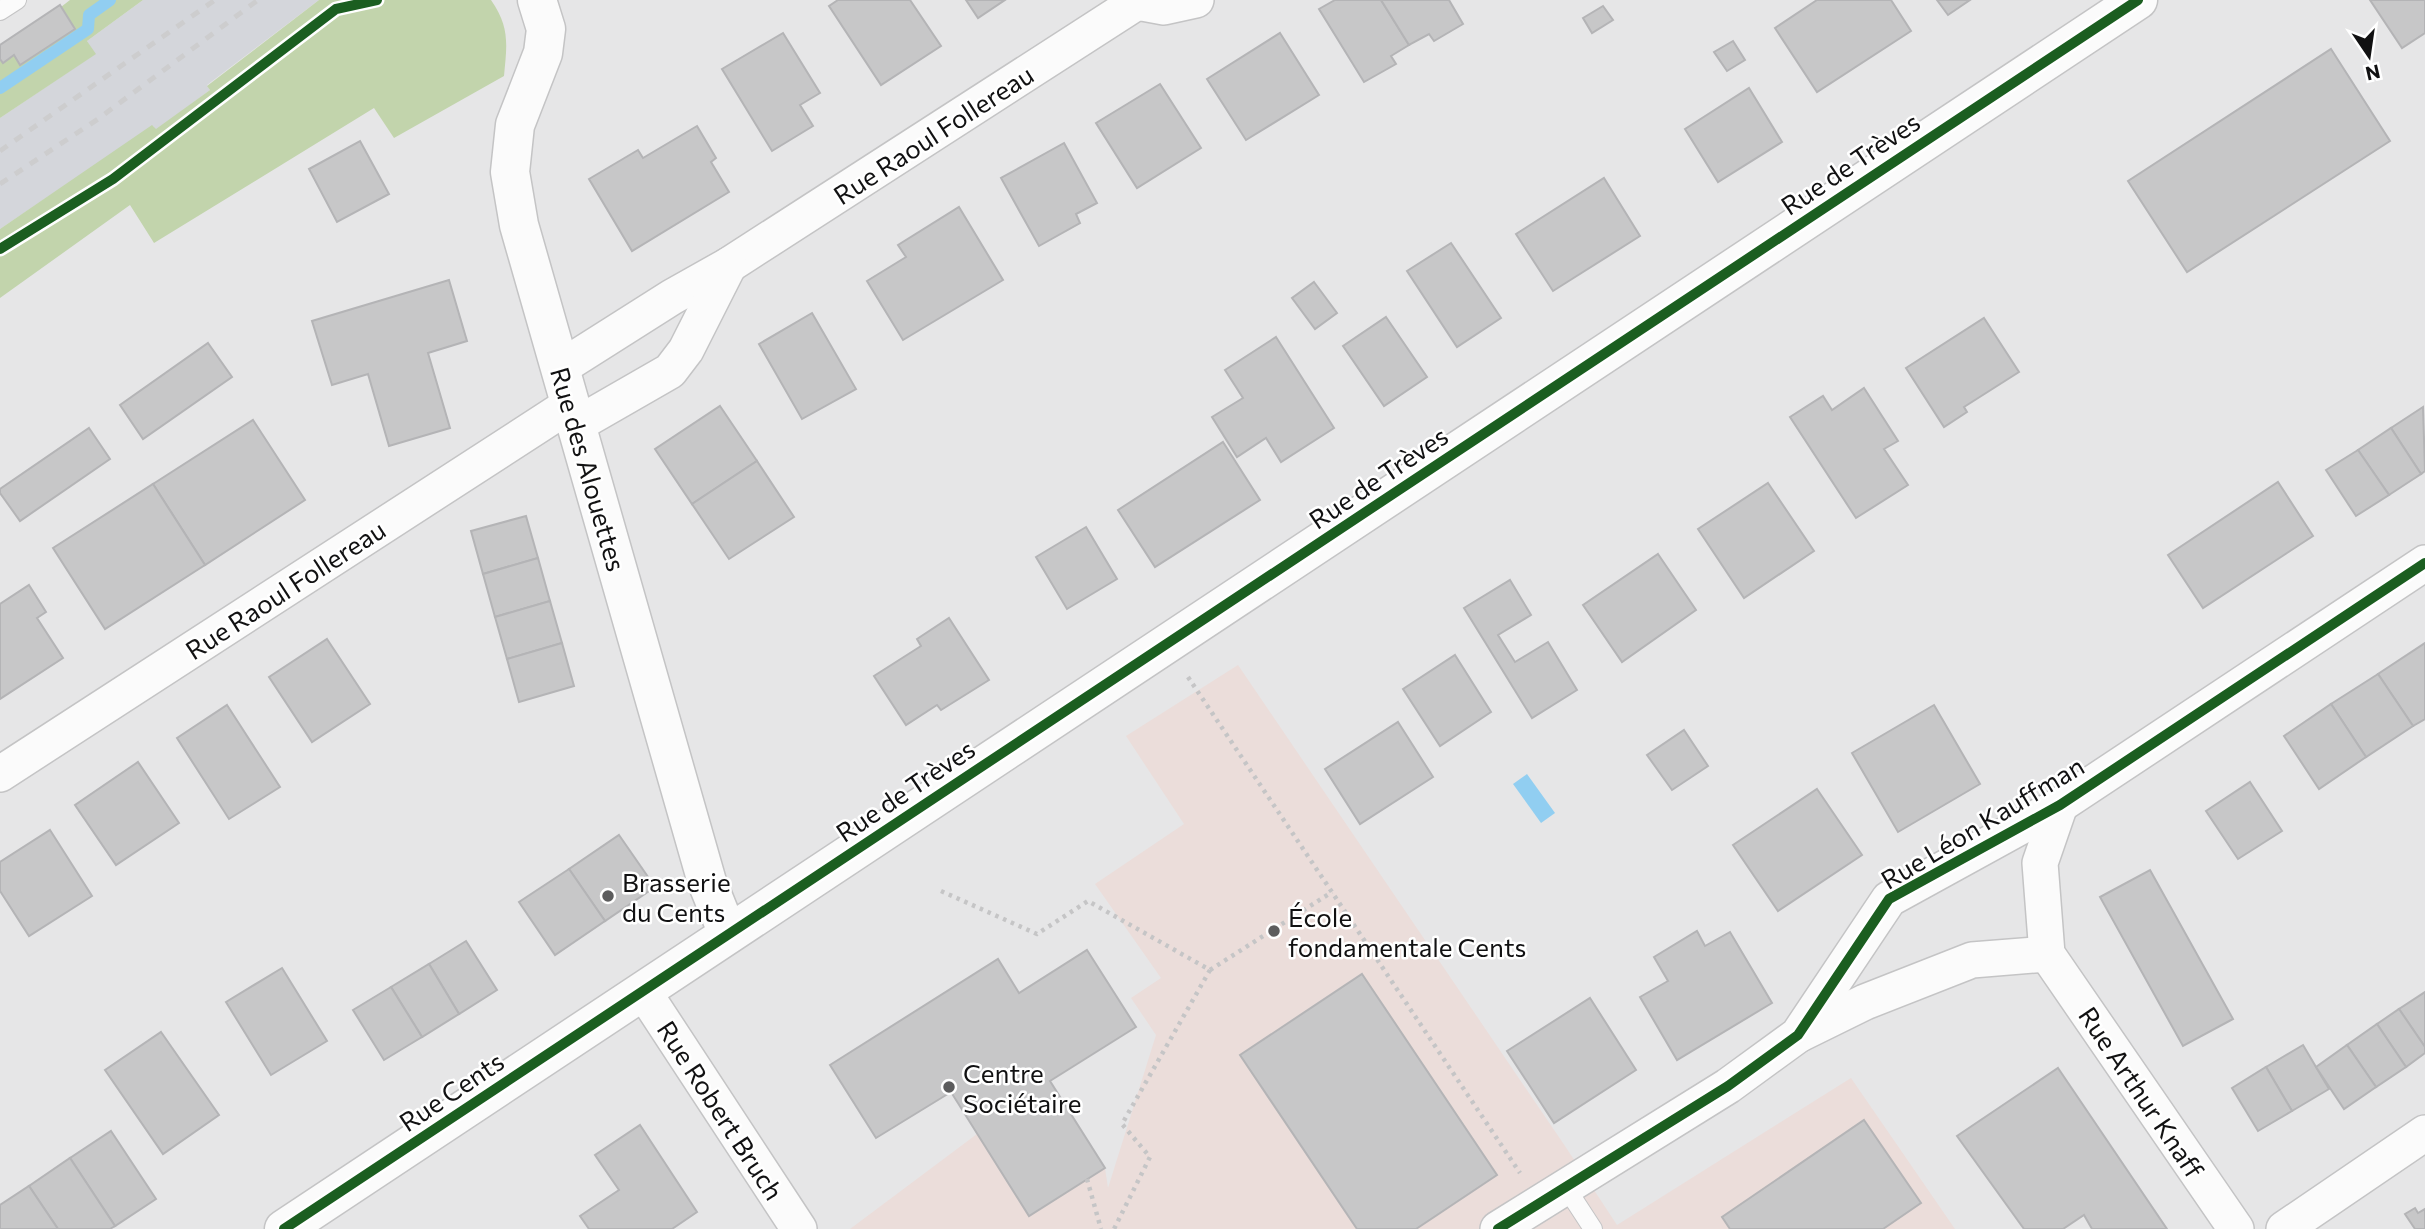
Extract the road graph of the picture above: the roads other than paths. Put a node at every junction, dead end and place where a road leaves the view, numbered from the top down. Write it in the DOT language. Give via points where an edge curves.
graph roads {
  1 [pos="17,0"];
  2 [pos="1196,0"];
  3 [pos="2138,0"];
  4 [pos="1138,1"];
  5 [pos="545,2"];
  6 [pos="0,11"];
  7 [pos="729,265"];
  8 [pos="560,368"];
  9 [pos="574,415"];
  10 [pos="2425,563"];
  11 [pos="0,774"];
  12 [pos="2060,805"];
  13 [pos="728,934"];
  14 [pos="2047,954"];
  15 [pos="643,991"];
  16 [pos="1798,1035"];
  17 [pos="2425,1133"];
  18 [pos="1552,1194"];
  19 [pos="284,1229"];
  20 [pos="799,1229"];
  21 [pos="1497,1229"];
  22 [pos="1593,1229"];
  23 [pos="2236,1229"];
  24 [pos="2284,1229"];
  1 -- 6 [label="lane"];
  2 -- 4 [label="street, Rue Raoul Follereau" via="1164,7"];
  3 -- 13 [label="main road, Rue de Trèves"];
  4 -- 7 [label="street, Rue Raoul Follereau"];
  5 -- 8 [label="main road, Rue des Alouettes" via="542,53 515,125 510,172 519,225"];
  7 -- 8 [label="street, Rue Raoul Follereau"];
  7 -- 9 [label="street, Rue Raoul Follereau" via="686,350 670,371"];
  8 -- 9 [label="main road, Rue des Alouettes"];
  9 -- 11 [label="street, Rue Raoul Follereau"];
  9 -- 13 [label="main road, Rue des Alouettes" via="707,882"];
  10 -- 12 [label="street, Rue Léon Kauffman"];
  12 -- 14 [label="street" via="2040,863"];
  12 -- 16 [label="street, Rue Léon Kauffman" via="1889,899"];
  13 -- 15 [label="main road, Rue de Trèves"];
  14 -- 16 [label="street" via="1972,960 1865,1002"];
  14 -- 23 [label="street, Rue Arthur Knaff"];
  15 -- 19 [label="main road, Rue Cents"];
  15 -- 20 [label="street, Rue Robert Bruch"];
  16 -- 18 [label="street, Rue Léon Kauffman" via="1728,1086"];
  17 -- 24 [label="street"];
  18 -- 21 [label="street, Rue Léon Kauffman"];
  18 -- 22 [label="lane"];
}
